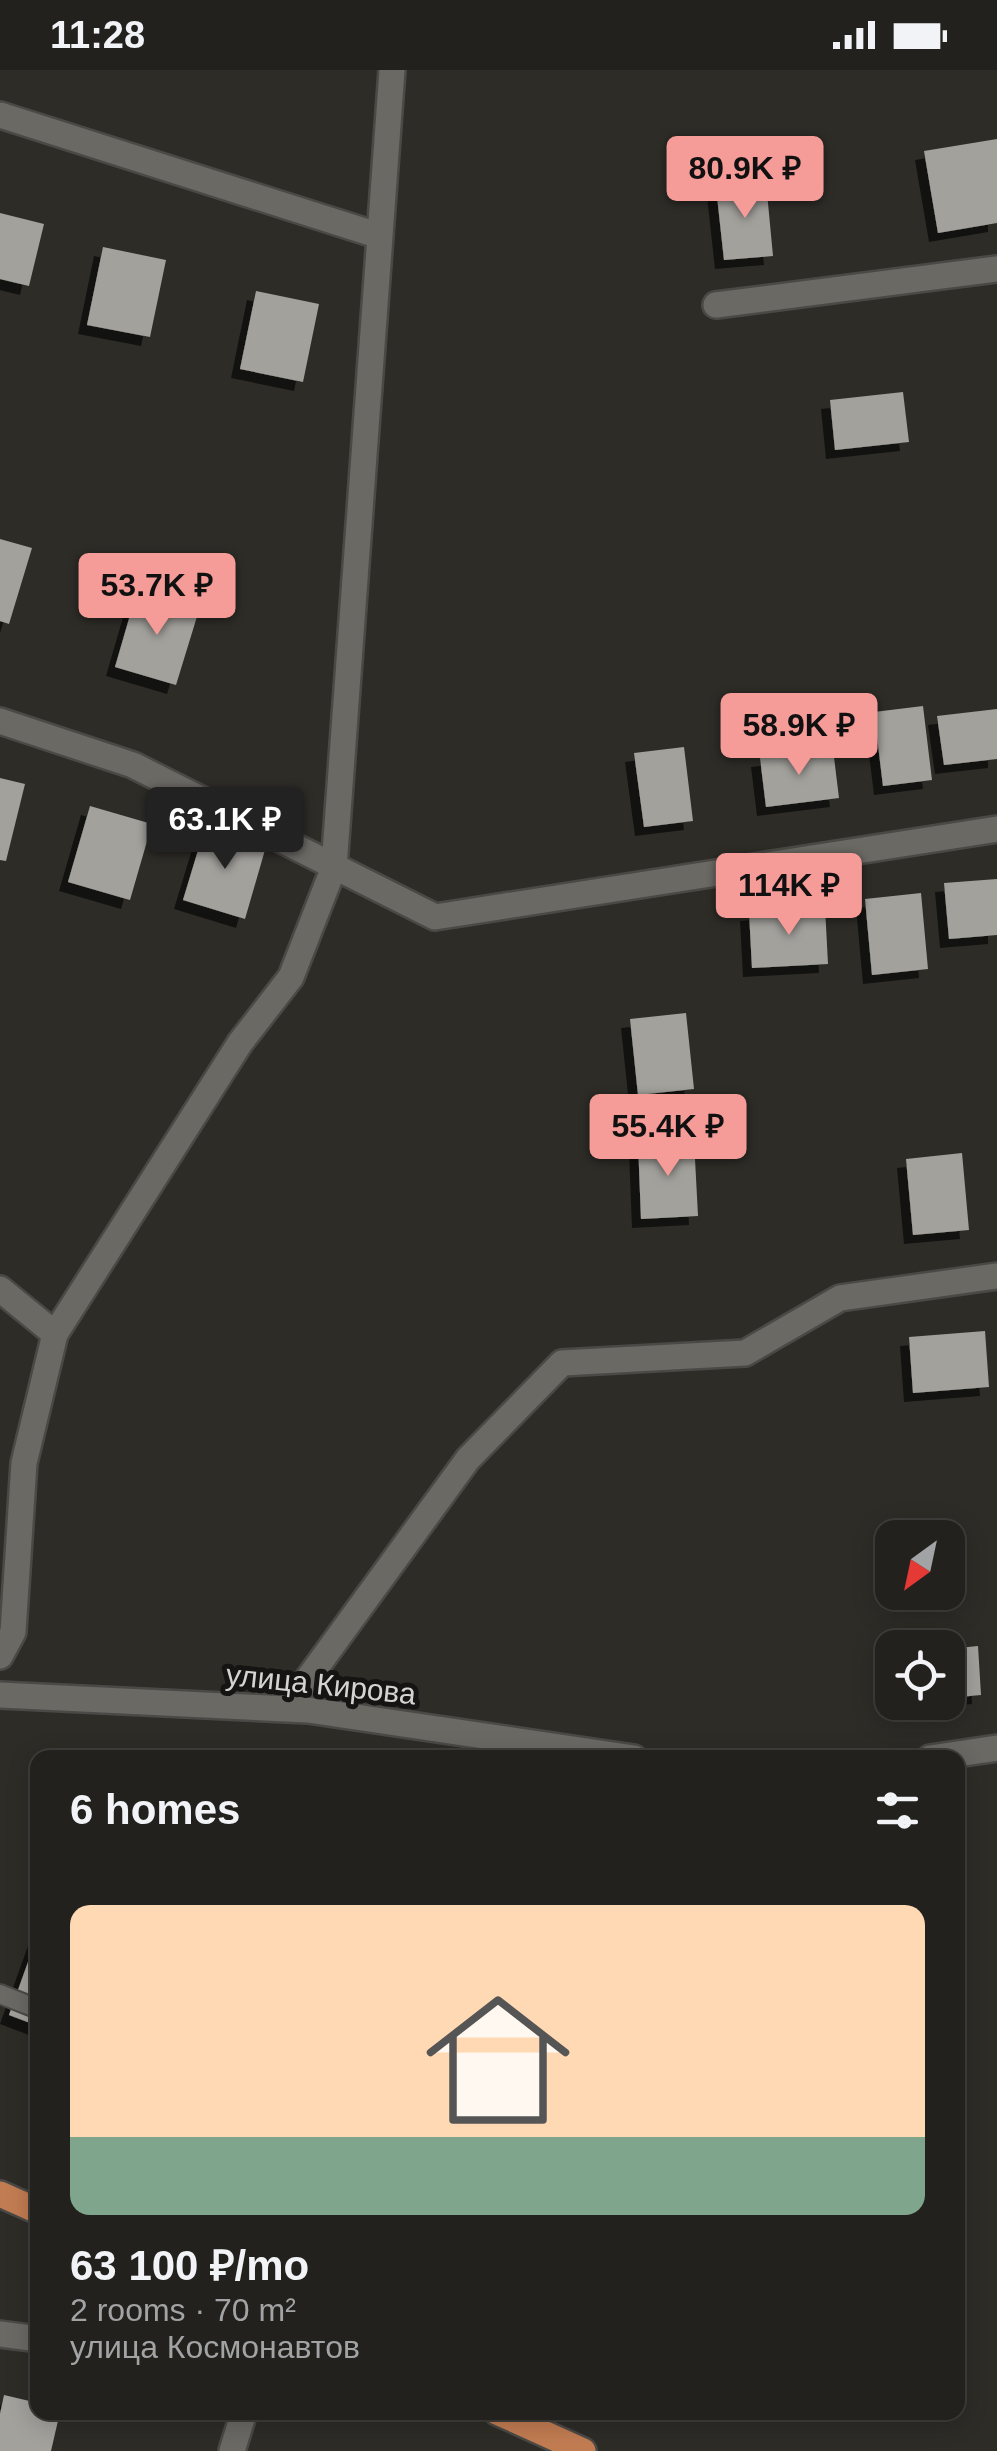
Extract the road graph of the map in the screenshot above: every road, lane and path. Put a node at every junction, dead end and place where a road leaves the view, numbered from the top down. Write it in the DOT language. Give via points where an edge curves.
graph roads {
  1 [pos="392,70"];
  2 [pos="0,115"];
  3 [pos="380,236"];
  4 [pos="997,269"];
  5 [pos="716,305"];
  6 [pos="0,721"];
  7 [pos="997,830"];
  8 [pos="334,867"];
  9 [pos="997,1276"];
  10 [pos="0,1289"];
  11 [pos="55,1334"];
  12 [pos="0,1656"];
  13 [pos="0,1695"];
  14 [pos="286,1709"];
  15 [pos="997,1748"];
  16 [pos="577,1750"];
  17 [pos="965,1753"];
  18 [pos="0,1994"];
  19 [pos="30,2006"];
  20 [pos="0,2194"];
  21 [pos="30,2207"];
  22 [pos="0,2334"];
  23 [pos="30,2338"];
  24 [pos="242,2420"];
  25 [pos="514,2420"];
  26 [pos="232,2451"];
  27 [pos="583,2451"];
  1 -- 3 [label="street"];
  2 -- 3 [label="street"];
  3 -- 8 [label="street"];
  4 -- 5 [label="street"];
  6 -- 8 [label="street" via="133,765"];
  7 -- 8 [label="street" via="436,916"];
  8 -- 11 [label="street" via="291,978 240,1043"];
  9 -- 14 [label="street" via="840,1298 745,1353 562,1363 468,1459"];
  10 -- 11 [label="street"];
  11 -- 12 [label="street" via="24,1462 13,1632"];
  13 -- 14 [label="street, улица Кирова"];
  14 -- 16 [label="street, улица Кирова"];
  15 -- 17 [label="street"];
  18 -- 19 [label="lane"];
  20 -- 21 [label="main road"];
  22 -- 23 [label="street"];
  24 -- 26 [label="street"];
  25 -- 27 [label="main road"];
}
